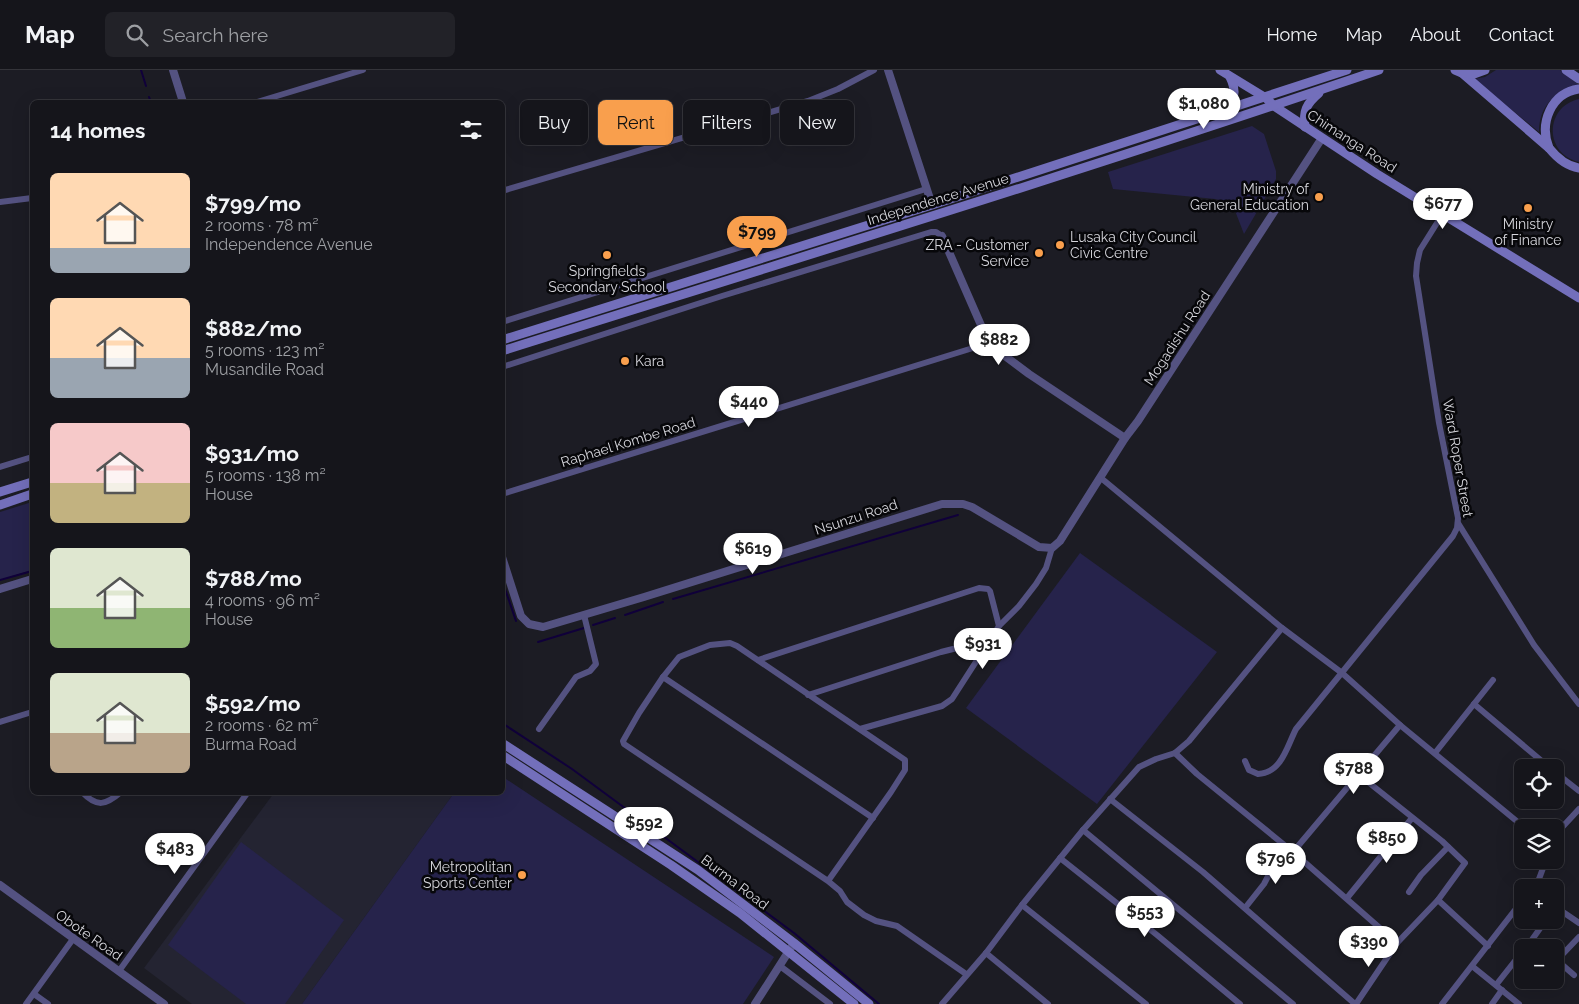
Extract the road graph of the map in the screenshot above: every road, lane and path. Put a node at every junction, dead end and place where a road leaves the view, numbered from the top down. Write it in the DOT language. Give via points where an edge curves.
graph roads {
  1 [pos="173,70"];
  2 [pos="363,70"];
  3 [pos="874,70"];
  4 [pos="888,70"];
  5 [pos="1220,70"];
  6 [pos="1347,70"];
  7 [pos="1380,70"];
  8 [pos="1485,70"];
  9 [pos="1566,70"];
  10 [pos="1459,72"];
  11 [pos="1230,76"];
  12 [pos="1579,79"];
  13 [pos="1325,89"];
  14 [pos="1579,90"];
  15 [pos="1266,98"];
  16 [pos="181,100"];
  17 [pos="264,100"];
  18 [pos="1274,106"];
  19 [pos="1223,112"];
  20 [pos="1305,127"];
  21 [pos="1322,138"];
  22 [pos="1549,148"];
  23 [pos="1579,168"];
  24 [pos="926,189"];
  25 [pos="505,190"];
  26 [pos="30,198"];
  27 [pos="0,202"];
  28 [pos="932,205"];
  29 [pos="1442,215"];
  30 [pos="942,236"];
  31 [pos="1579,298"];
  32 [pos="505,321"];
  33 [pos="505,339"];
  34 [pos="989,343"];
  35 [pos="505,349"];
  36 [pos="505,366"];
  37 [pos="1125,438"];
  38 [pos="30,458"];
  39 [pos="0,467"];
  40 [pos="1101,478"];
  41 [pos="30,483"];
  42 [pos="0,492"];
  43 [pos="505,493"];
  44 [pos="30,495"];
  45 [pos="0,505"];
  46 [pos="1458,523"];
  47 [pos="1052,548"];
  48 [pos="505,566"];
  49 [pos="30,580"];
  50 [pos="0,589"];
  51 [pos="584,615"];
  52 [pos="998,626"];
  53 [pos="1282,628"];
  54 [pos="989,640"];
  55 [pos="758,660"];
  56 [pos="1342,673"];
  57 [pos="663,677"];
  58 [pos="1493,680"];
  59 [pos="808,695"];
  60 [pos="1474,704"];
  61 [pos="1579,704"];
  62 [pos="30,713"];
  63 [pos="0,722"];
  64 [pos="1400,725"];
  65 [pos="539,729"];
  66 [pos="860,729"];
  67 [pos="505,744"];
  68 [pos="1435,753"];
  69 [pos="1175,754"];
  70 [pos="505,757"];
  71 [pos="1539,759"];
  72 [pos="1245,762"];
  73 [pos="1358,774"];
  74 [pos="1564,780"];
  75 [pos="1579,792"];
  76 [pos="86,795"];
  77 [pos="117,795"];
  78 [pos="246,795"];
  79 [pos="1110,800"];
  80 [pos="1579,808"];
  81 [pos="873,818"];
  82 [pos="1412,818"];
  83 [pos="1514,819"];
  84 [pos="1564,825"];
  85 [pos="1083,830"];
  86 [pos="1284,846"];
  87 [pos="1448,846"];
  88 [pos="1293,852"];
  89 [pos="1060,858"];
  90 [pos="828,881"];
  91 [pos="0,885"];
  92 [pos="1409,892"];
  93 [pos="1347,898"];
  94 [pos="1438,900"];
  95 [pos="1022,905"];
  96 [pos="1245,908"];
  97 [pos="1514,912"];
  98 [pos="1564,913"];
  99 [pos="1579,923"];
  100 [pos="1579,937"];
  101 [pos="73,939"];
  102 [pos="794,943"];
  103 [pos="1397,943"];
  104 [pos="1488,946"];
  105 [pos="789,951"];
  106 [pos="986,953"];
  107 [pos="1514,965"];
  108 [pos="780,966"];
  109 [pos="1472,966"];
  110 [pos="119,971"];
  111 [pos="966,974"];
  112 [pos="1574,975"];
  113 [pos="1499,988"];
  114 [pos="34,994"];
  115 [pos="26,1004"];
  116 [pos="48,1004"];
  117 [pos="164,1004"];
  118 [pos="755,1004"];
  119 [pos="830,1004"];
  120 [pos="854,1004"];
  121 [pos="869,1004"];
  122 [pos="942,1004"];
  123 [pos="1048,1004"];
  124 [pos="1146,1004"];
  125 [pos="1240,1004"];
  126 [pos="1294,1004"];
  127 [pos="1355,1004"];
  128 [pos="1442,1004"];
  129 [pos="1492,1004"];
  130 [pos="1519,1004"];
  1 -- 16 [label="street"];
  2 -- 17 [label="street"];
  3 -- 25 [label="street" via="808,102"];
  4 -- 24 [label="street"];
  5 -- 11 [label="main road, Chimanga Road"];
  6 -- 15 [label="main road, Independence Avenue"];
  7 -- 13 [label="main road, Independence Avenue"];
  8 -- 10 [label="main road" via="1474,74"];
  9 -- 12 [label="main road"];
  10 -- 22 [label="main road"];
  11 -- 15 [label="main road, Chimanga Road"];
  11 -- 19 [label="main road" via="1235,94"];
  13 -- 18 [label="main road, Independence Avenue"];
  13 -- 20 [label="main road" via="1306,107"];
  14 -- 22 [label="main road" via="1567,92 1548,112 1545,130"];
  15 -- 18 [label="main road, Chimanga Road"];
  15 -- 19 [label="main road, Independence Avenue"];
  18 -- 20 [label="main road, Chimanga Road"];
  18 -- 35 [label="main road, Independence Avenue"];
  19 -- 28 [label="main road, Independence Avenue"];
  20 -- 21 [label="main road, Chimanga Road"];
  21 -- 29 [label="main road, Chimanga Road"];
  21 -- 37 [label="street, Mogadishu Road"];
  22 -- 23 [label="main road" via="1565,163"];
  24 -- 28 [label="street"];
  24 -- 32 [label="street"];
  26 -- 27 [label="street"];
  28 -- 33 [label="main road, Independence Avenue"];
  29 -- 31 [label="main road, Chimanga Road"];
  29 -- 46 [label="street, Ward Roper Street" via="1420,250 1416,269"];
  30 -- 34 [label="street"];
  30 -- 36 [label="street" via="930,232"];
  34 -- 37 [label="street" via="1029,374"];
  34 -- 43 [label="street, Raphael Kombe Road"];
  37 -- 40 [label="street, Mogadishu Road"];
  38 -- 39 [label="street"];
  40 -- 47 [label="street, Mogadishu Road" via="1060,541"];
  40 -- 53 [label="street"];
  41 -- 42 [label="main road"];
  44 -- 45 [label="main road"];
  46 -- 56 [label="street, Ward Roper Street" via="1453,536"];
  46 -- 61 [label="street" via="1534,645"];
  47 -- 51 [label="street, Nsunzu Road" via="1039,547 972,507 942,504"];
  47 -- 52 [label="street" via="1046,568 1036,584"];
  48 -- 51 [label="street, Nsunzu Road" via="519,610 529,624 543,627"];
  49 -- 50 [label="street"];
  51 -- 65 [label="street" via="596,664 590,671 576,677"];
  52 -- 54 [label="street"];
  52 -- 55 [label="street" via="990,591 979,588"];
  53 -- 56 [label="street"];
  53 -- 69 [label="street" via="1198,732"];
  54 -- 59 [label="street"];
  54 -- 66 [label="street" via="957,693 947,703"];
  55 -- 57 [label="street" via="730,644 710,646 679,657"];
  55 -- 59 [label="street"];
  56 -- 64 [label="street"];
  56 -- 72 [label="street, Ward Roper Street" via="1296,729 1277,764 1258,774 1249,770"];
  57 -- 81 [label="street"];
  57 -- 90 [label="street" via="639,713 624,744"];
  58 -- 60 [label="street"];
  59 -- 66 [label="street"];
  60 -- 68 [label="street"];
  60 -- 71 [label="street"];
  62 -- 63 [label="street"];
  64 -- 68 [label="street"];
  64 -- 73 [label="street"];
  66 -- 81 [label="street" via="906,762 905,770"];
  67 -- 102 [label="main road, Burma Road" via="698,870"];
  68 -- 83 [label="street"];
  69 -- 79 [label="street" via="1139,767"];
  69 -- 86 [label="street"];
  70 -- 105 [label="main road, Burma Road" via="671,865"];
  73 -- 82 [label="street"];
  73 -- 88 [label="street"];
  74 -- 75 [label="street"];
  76 -- 77 [label="street" via="100,804"];
  78 -- 110 [label="street"];
  79 -- 85 [label="street"];
  79 -- 96 [label="street"];
  80 -- 84 [label="street"];
  81 -- 90 [label="street"];
  82 -- 87 [label="street"];
  82 -- 93 [label="street"];
  85 -- 89 [label="street"];
  85 -- 126 [label="street"];
  86 -- 88 [label="street"];
  86 -- 96 [label="street" via="1264,884"];
  87 -- 92 [label="street"];
  87 -- 94 [label="street" via="1465,863"];
  88 -- 93 [label="street"];
  89 -- 95 [label="street"];
  89 -- 125 [label="street"];
  90 -- 111 [label="street" via="864,915 897,926"];
  91 -- 101 [label="street, Obote Road"];
  93 -- 103 [label="street"];
  94 -- 103 [label="street"];
  94 -- 104 [label="street"];
  95 -- 106 [label="street"];
  95 -- 124 [label="street"];
  96 -- 127 [label="street"];
  97 -- 104 [label="street"];
  98 -- 99 [label="street"];
  100 -- 112 [label="street" via="1559,958 1559,962"];
  101 -- 110 [label="street, Obote Road"];
  101 -- 114 [label="street"];
  102 -- 105 [label="street"];
  102 -- 121 [label="main road, Burma Road"];
  103 -- 127 [label="street"];
  104 -- 109 [label="street"];
  105 -- 108 [label="street"];
  105 -- 120 [label="main road, Burma Road"];
  106 -- 111 [label="street"];
  106 -- 123 [label="street"];
  107 -- 113 [label="street"];
  108 -- 118 [label="street"];
  108 -- 119 [label="street"];
  109 -- 113 [label="street"];
  109 -- 128 [label="street"];
  110 -- 117 [label="street, Obote Road"];
  111 -- 122 [label="street"];
  113 -- 129 [label="street"];
  113 -- 130 [label="street"];
  114 -- 115 [label="street"];
  114 -- 116 [label="street"];
}
